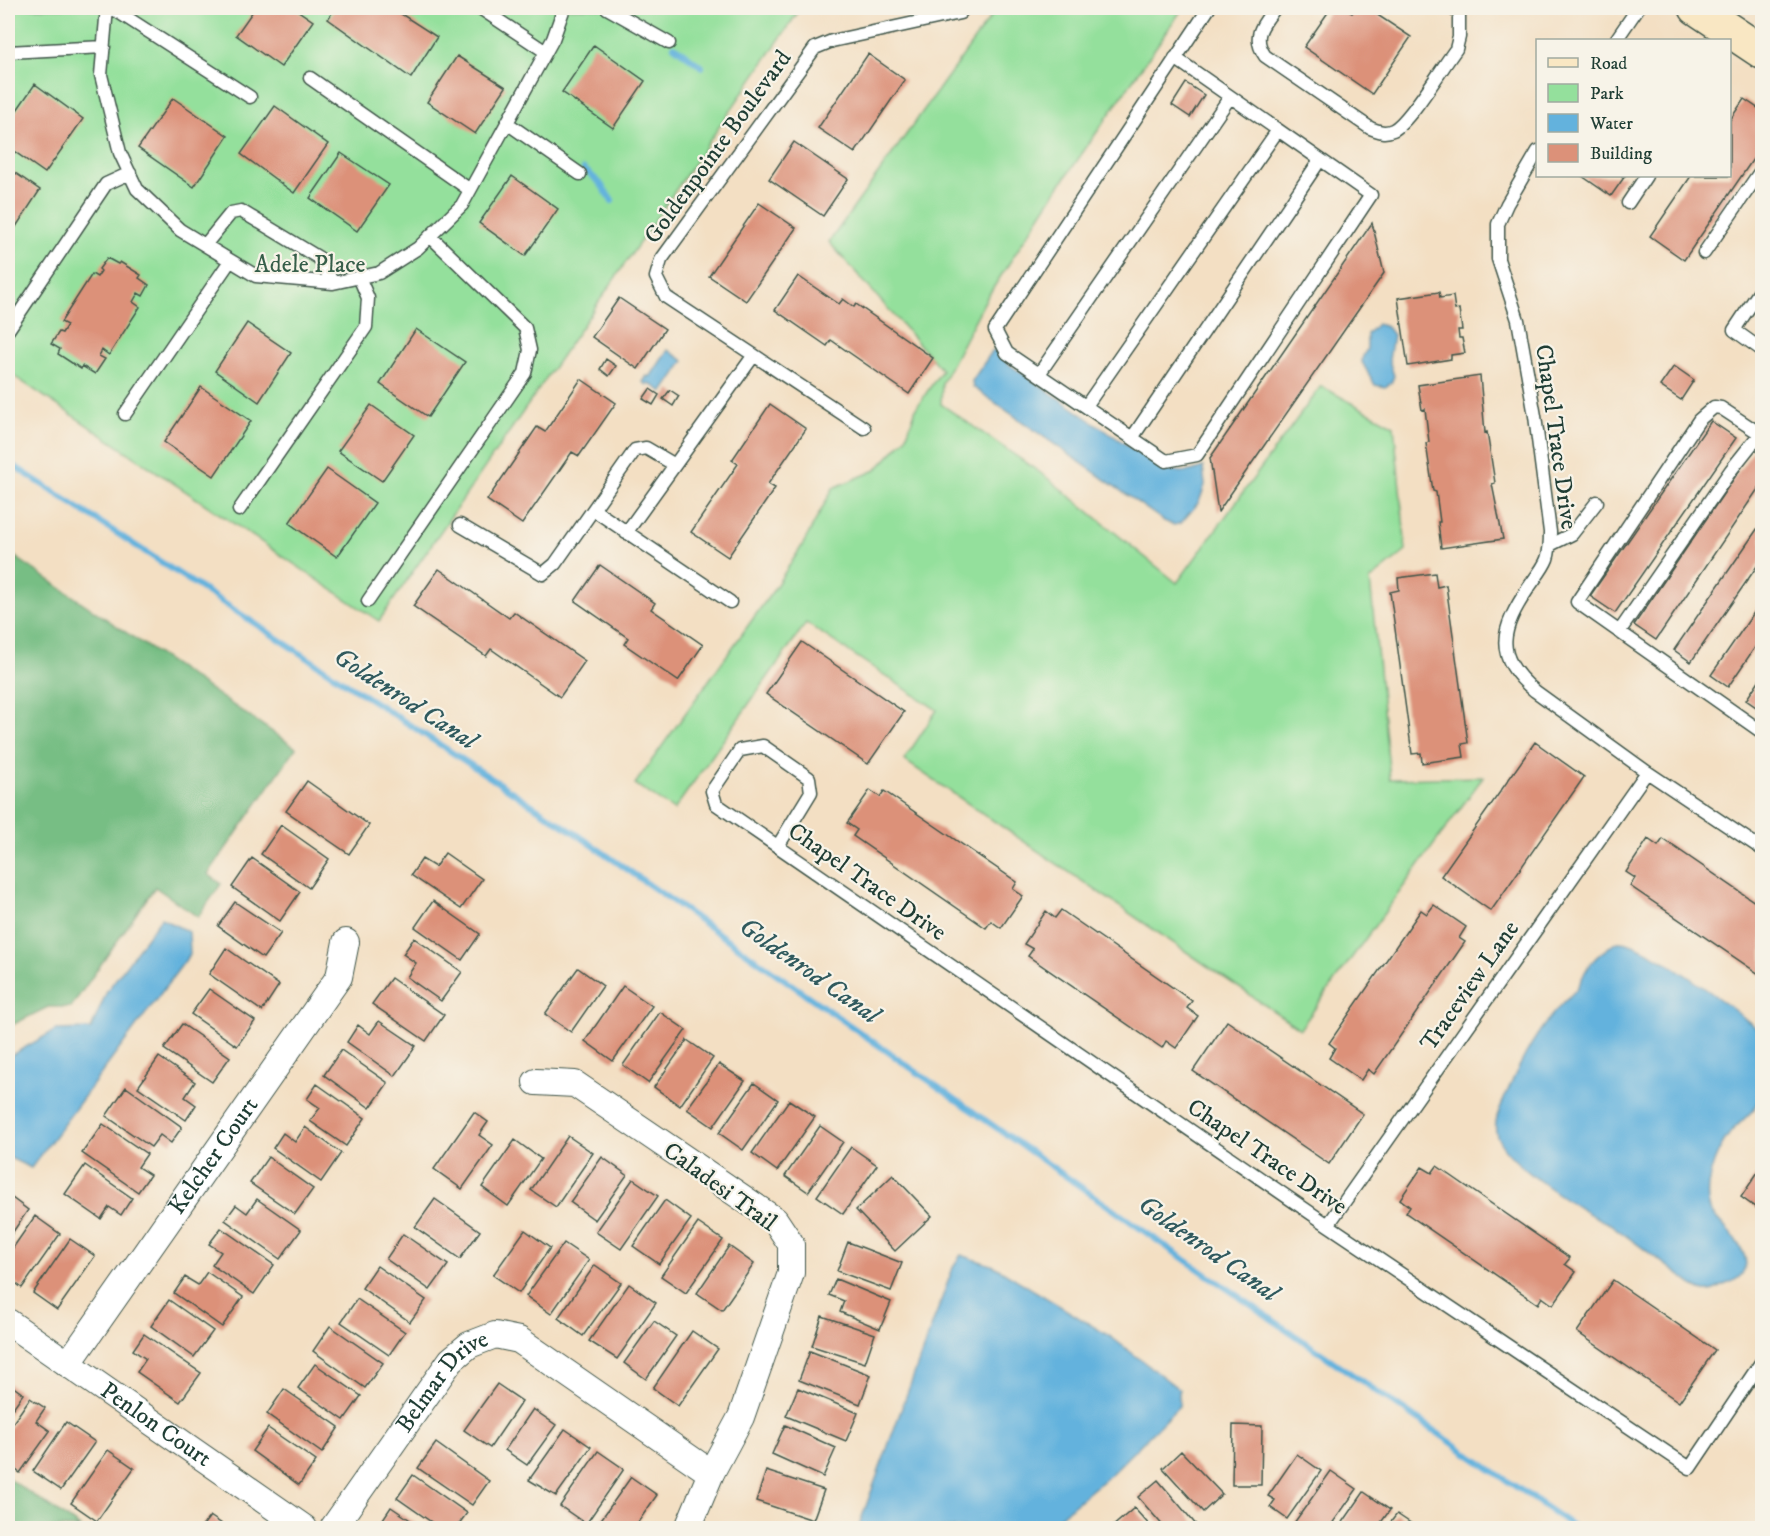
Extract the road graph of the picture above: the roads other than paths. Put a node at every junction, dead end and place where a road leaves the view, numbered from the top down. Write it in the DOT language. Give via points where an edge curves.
graph roads {
  1 [pos="107,8"];
  2 [pos="112,8"];
  3 [pos="480,8"];
  4 [pos="564,8"];
  5 [pos="607,8"];
  6 [pos="964,8"];
  7 [pos="1209,8"];
  8 [pos="1275,8"];
  9 [pos="1638,8"];
  10 [pos="1696,8"];
  11 [pos="1458,9"];
  12 [pos="1617,39"];
  13 [pos="669,43"];
  14 [pos="104,46"];
  15 [pos="8,52"];
  16 [pos="546,52"];
  17 [pos="1762,52"];
  18 [pos="1174,58"];
  19 [pos="310,78"];
  20 [pos="1230,96"];
  21 [pos="250,97"];
  22 [pos="507,123"];
  23 [pos="1278,130"];
  24 [pos="1536,155"];
  25 [pos="1320,160"];
  26 [pos="1762,169"];
  27 [pos="130,173"];
  28 [pos="579,174"];
  29 [pos="1645,177"];
  30 [pos="470,190"];
  31 [pos="1628,203"];
  32 [pos="430,236"];
  33 [pos="205,245"];
  34 [pos="1704,253"];
  35 [pos="230,261"];
  36 [pos="359,277"];
  37 [pos="333,283"];
  38 [pos="1762,288"];
  39 [pos="8,330"];
  40 [pos="1762,350"];
  41 [pos="754,355"];
  42 [pos="1040,374"];
  43 [pos="1086,406"];
  44 [pos="125,414"];
  45 [pos="864,428"];
  46 [pos="1762,433"];
  47 [pos="1132,438"];
  48 [pos="675,465"];
  49 [pos="1597,502"];
  50 [pos="239,510"];
  51 [pos="594,510"];
  52 [pos="460,525"];
  53 [pos="626,533"];
  54 [pos="1550,545"];
  55 [pos="368,601"];
  56 [pos="730,602"];
  57 [pos="1619,632"];
  58 [pos="1762,732"];
  59 [pos="1647,772"];
  60 [pos="778,846"];
  61 [pos="1762,849"];
  62 [pos="346,942"];
  63 [pos="536,1082"];
  64 [pos="1328,1225"];
  65 [pos="8,1322"];
  66 [pos="1762,1361"];
  67 [pos="68,1364"];
  68 [pos="711,1473"];
  69 [pos="303,1528"];
  70 [pos="333,1528"];
  71 [pos="688,1528"];
  1 -- 14 [label="lane"];
  2 -- 21 [label="lane"];
  3 -- 16 [label="lane"];
  4 -- 16 [label="lane"];
  5 -- 13 [label="lane"];
  6 -- 41 [label="lane, Goldenpointe Boulevard" via="960,13 815,48 661,260 656,277 666,297"];
  7 -- 18 [label="lane"];
  8 -- 11 [label="lane" via="1260,28 1258,40 1265,56 1379,132 1403,123 1455,49 1459,38"];
  9 -- 12 [label="lane"];
  10 -- 17 [label="main road" via="1725,34"];
  14 -- 15 [label="lane"];
  14 -- 27 [label="lane" via="101,75 120,153"];
  16 -- 22 [label="lane"];
  18 -- 20 [label="lane"];
  18 -- 42 [label="lane" via="995,330 1007,353"];
  19 -- 30 [label="lane"];
  20 -- 23 [label="lane"];
  20 -- 42 [label="lane"];
  22 -- 28 [label="lane"];
  22 -- 30 [label="lane"];
  23 -- 25 [label="lane"];
  23 -- 43 [label="lane"];
  24 -- 54 [label="lane, Chapel Trace Drive" via="1498,224 1498,259 1522,340"];
  25 -- 47 [label="lane"];
  25 -- 47 [label="lane" via="1371,195 1197,455 1166,461"];
  26 -- 34 [label="lane"];
  27 -- 33 [label="lane" via="137,189 163,214"];
  27 -- 39 [label="lane" via="106,184"];
  29 -- 31 [label="lane"];
  30 -- 32 [label="lane" via="462,205"];
  32 -- 36 [label="lane" via="379,273"];
  32 -- 55 [label="lane" via="525,328 530,350 525,373"];
  33 -- 35 [label="lane"];
  33 -- 37 [label="lane" via="231,213 241,211 319,258"];
  35 -- 37 [label="lane" via="256,276"];
  35 -- 44 [label="lane"];
  36 -- 37 [label="lane"];
  36 -- 50 [label="lane" via="368,298 366,327"];
  38 -- 40 [label="lane" via="1734,330"];
  41 -- 45 [label="lane, Goldenpointe Boulevard"];
  41 -- 48 [label="lane"];
  42 -- 43 [label="lane"];
  43 -- 47 [label="lane"];
  46 -- 57 [label="lane"];
  46 -- 57 [label="lane" via="1721,408 1714,407 1700,420 1577,602"];
  48 -- 51 [label="lane" via="646,448 635,450"];
  48 -- 53 [label="lane"];
  49 -- 54 [label="lane" via="1572,534"];
  51 -- 52 [label="lane" via="555,564 543,574"];
  51 -- 53 [label="lane"];
  53 -- 56 [label="lane"];
  54 -- 59 [label="lane, Chapel Trace Drive" via="1546,560 1505,631 1508,659 1521,680"];
  57 -- 58 [label="lane"];
  59 -- 61 [label="lane, Chapel Trace Drive"];
  59 -- 64 [label="lane, Traceview Lane"];
  60 -- 60 [label="lane, Chapel Trace Drive" via="716,804 712,791 740,750 763,746 809,778 811,792"];
  60 -- 64 [label="lane, Chapel Trace Drive"];
  62 -- 67 [label="street, Kelcher Court" via="339,977"];
  63 -- 68 [label="street, Caladesi Trail" via="575,1084 775,1220 791,1244 791,1273 741,1418"];
  64 -- 66 [label="lane, Chapel Trace Drive" via="1690,1468"];
  65 -- 67 [label="street, Penlon Court"];
  67 -- 69 [label="street, Penlon Court"];
  68 -- 70 [label="street, Belmar Drive" via="519,1340 495,1335 469,1346 451,1360"];
  68 -- 71 [label="street, Caladesi Trail"];
}
